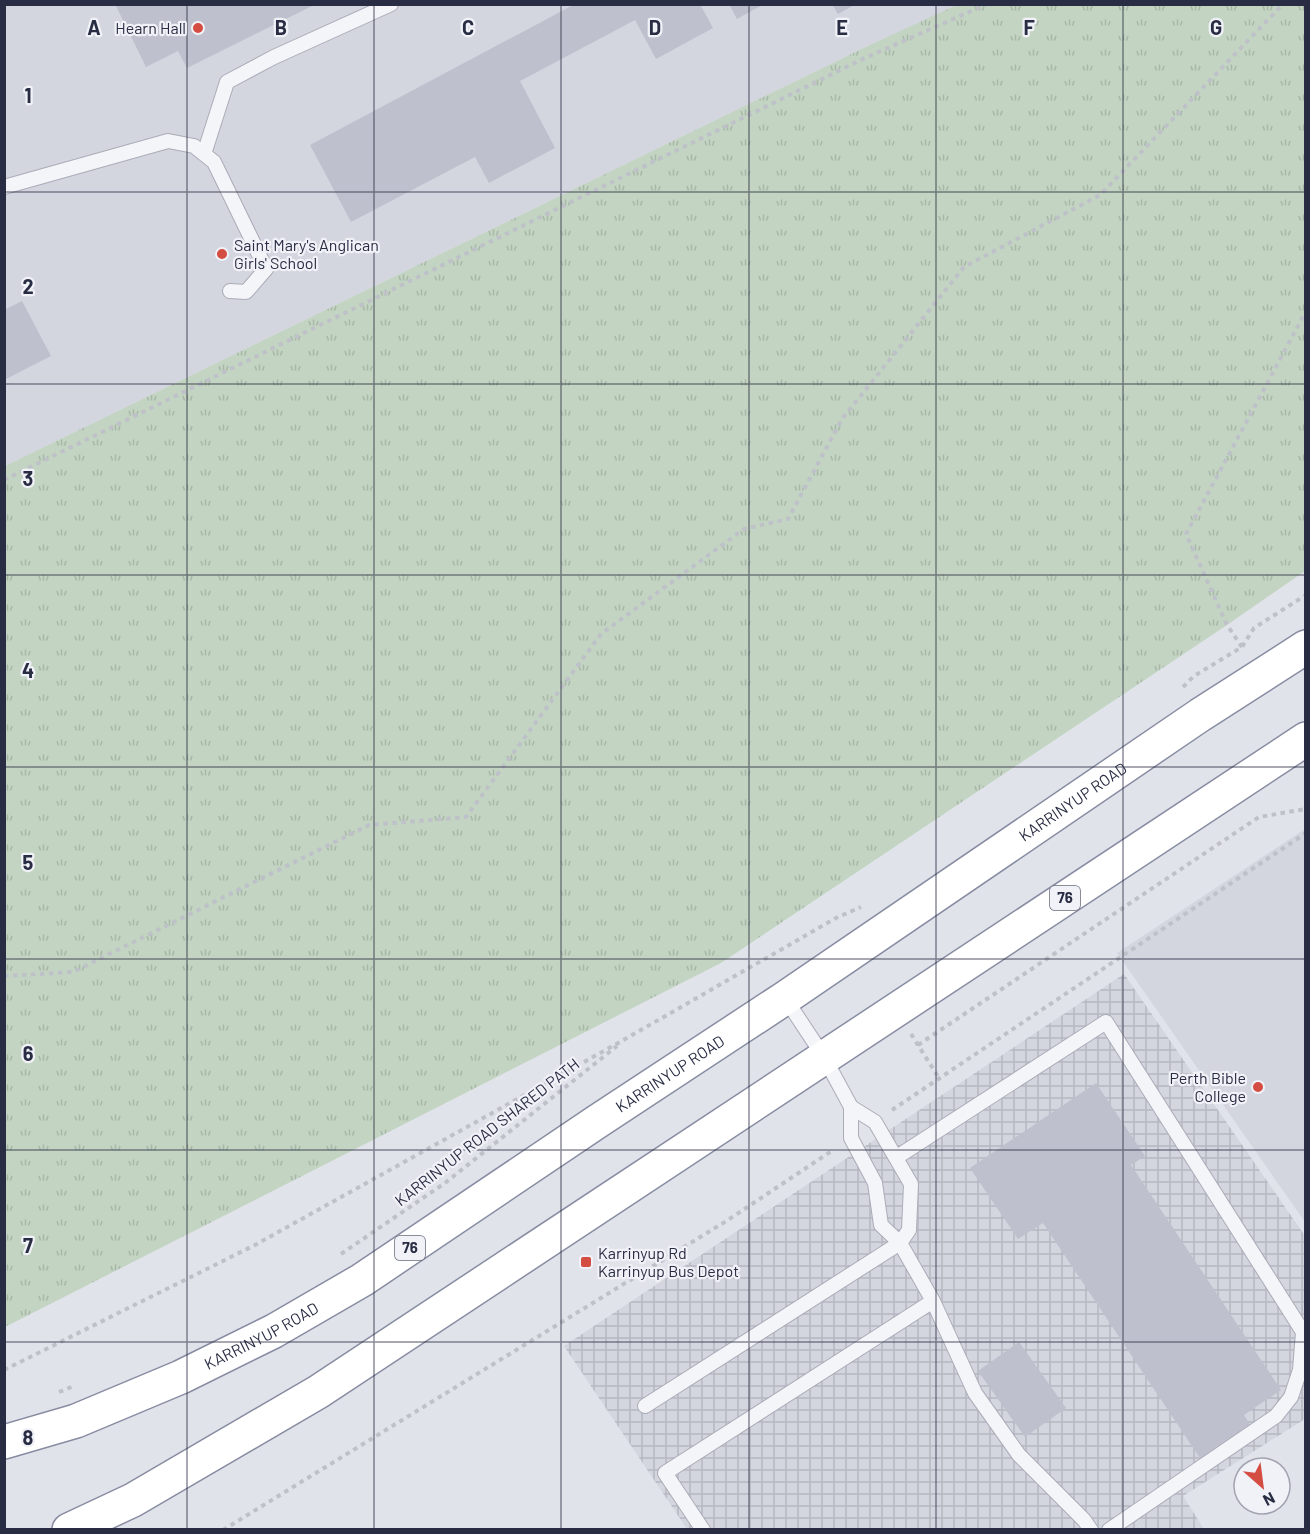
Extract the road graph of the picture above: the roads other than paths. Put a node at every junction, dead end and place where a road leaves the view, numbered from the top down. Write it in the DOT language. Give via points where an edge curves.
graph roads {
  1 [pos="391,4"];
  2 [pos="204,154"];
  3 [pos="4,187"];
  4 [pos="230,291"];
  5 [pos="1305,648"];
  6 [pos="1305,739"];
  7 [pos="785,998"];
  8 [pos="824,1057"];
  9 [pos="850,1107"];
  10 [pos="897,1158"];
  11 [pos="900,1243"];
  12 [pos="933,1301"];
  13 [pos="645,1406"];
  14 [pos="4,1442"];
  15 [pos="69,1530"];
  16 [pos="703,1530"];
  17 [pos="1091,1530"];
  18 [pos="1109,1530"];
  1 -- 2 [label="lane" via="227,82"];
  2 -- 3 [label="lane" via="194,146 168,141"];
  2 -- 4 [label="lane" via="214,162 266,269 246,292"];
  5 -- 7 [label="highway, KARRINYUP ROAD / 76" via="1200,715"];
  6 -- 8 [label="highway, 76"];
  7 -- 8 [label="lane"];
  7 -- 14 [label="highway, KARRINYUP ROAD / 76" via="362,1280 274,1331 182,1377 76,1421"];
  8 -- 9 [label="lane"];
  8 -- 15 [label="highway, 76" via="318,1392 133,1500"];
  9 -- 10 [label="lane" via="875,1122"];
  9 -- 11 [label="lane" via="851,1138 875,1184 881,1225"];
  10 -- 11 [label="lane" via="911,1184 909,1230"];
  10 -- 18 [label="lane" via="1106,1022 1303,1332 1300,1370 1291,1397 1276,1416"];
  11 -- 12 [label="lane"];
  11 -- 13 [label="lane"];
  12 -- 16 [label="lane" via="665,1473"];
  12 -- 17 [label="lane" via="975,1393 1019,1455"];
}
